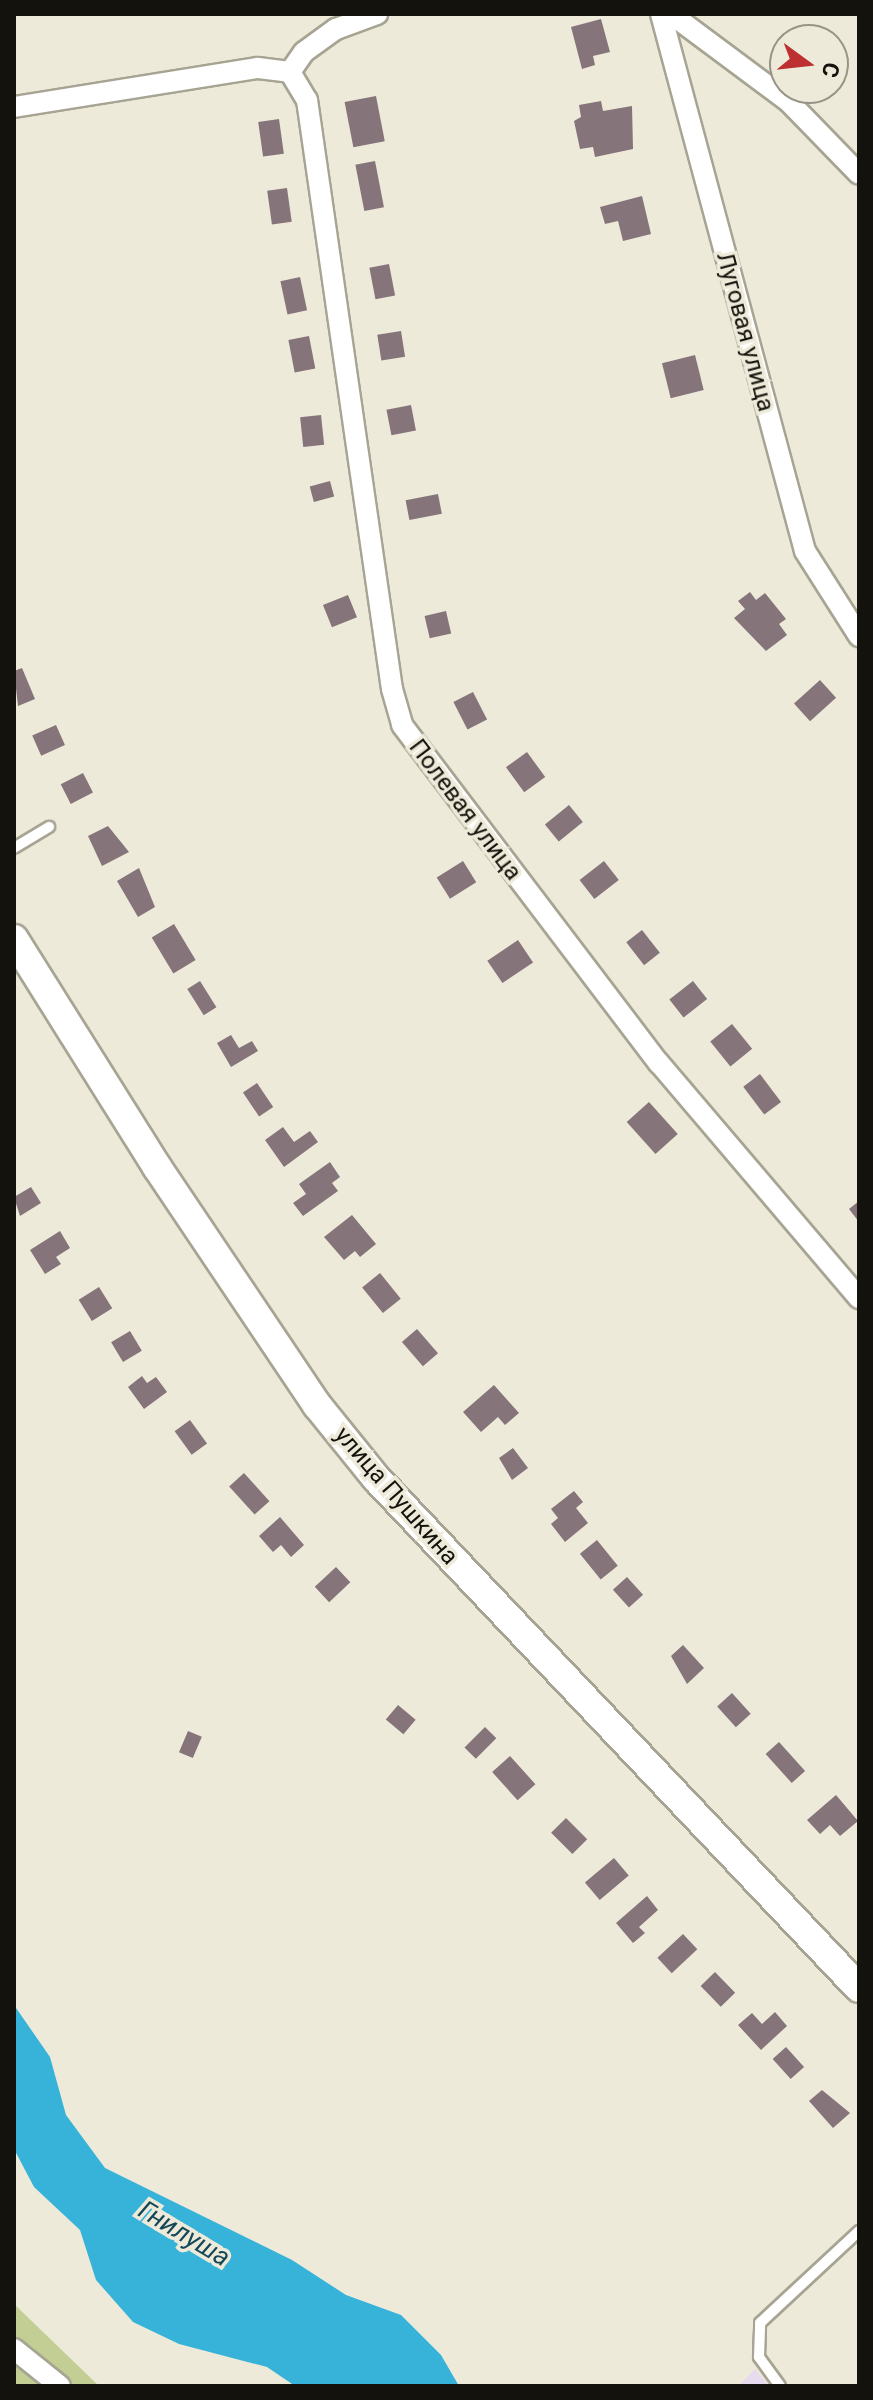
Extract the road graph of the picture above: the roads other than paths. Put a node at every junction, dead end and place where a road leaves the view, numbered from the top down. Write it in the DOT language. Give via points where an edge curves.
graph roads {
  1 [pos="377,14"];
  2 [pos="661,14"];
  3 [pos="671,14"];
  4 [pos="290,72"];
  5 [pos="14,107"];
  6 [pos="859,174"];
  7 [pos="859,636"];
  8 [pos="49,827"];
  9 [pos="14,848"];
  10 [pos="14,939"];
  11 [pos="859,1298"];
  12 [pos="859,1988"];
  13 [pos="859,2231"];
  14 [pos="16,2353"];
  15 [pos="60,2386"];
  16 [pos="780,2386"];
  1 -- 4 [label="street" via="336,29 304,52"];
  2 -- 7 [label="street, Луговая улица" via="805,551"];
  3 -- 6 [label="street" via="789,102"];
  4 -- 5 [label="street" via="258,68"];
  4 -- 11 [label="street, Полевая улица" via="307,100 392,689 402,725 659,1063"];
  8 -- 9 [label="lane"];
  10 -- 12 [label="main road, улица Пушкина" via="317,1405 376,1478"];
  13 -- 16 [label="lane" via="760,2323 759,2357"];
  14 -- 15 [label="street"];
}
